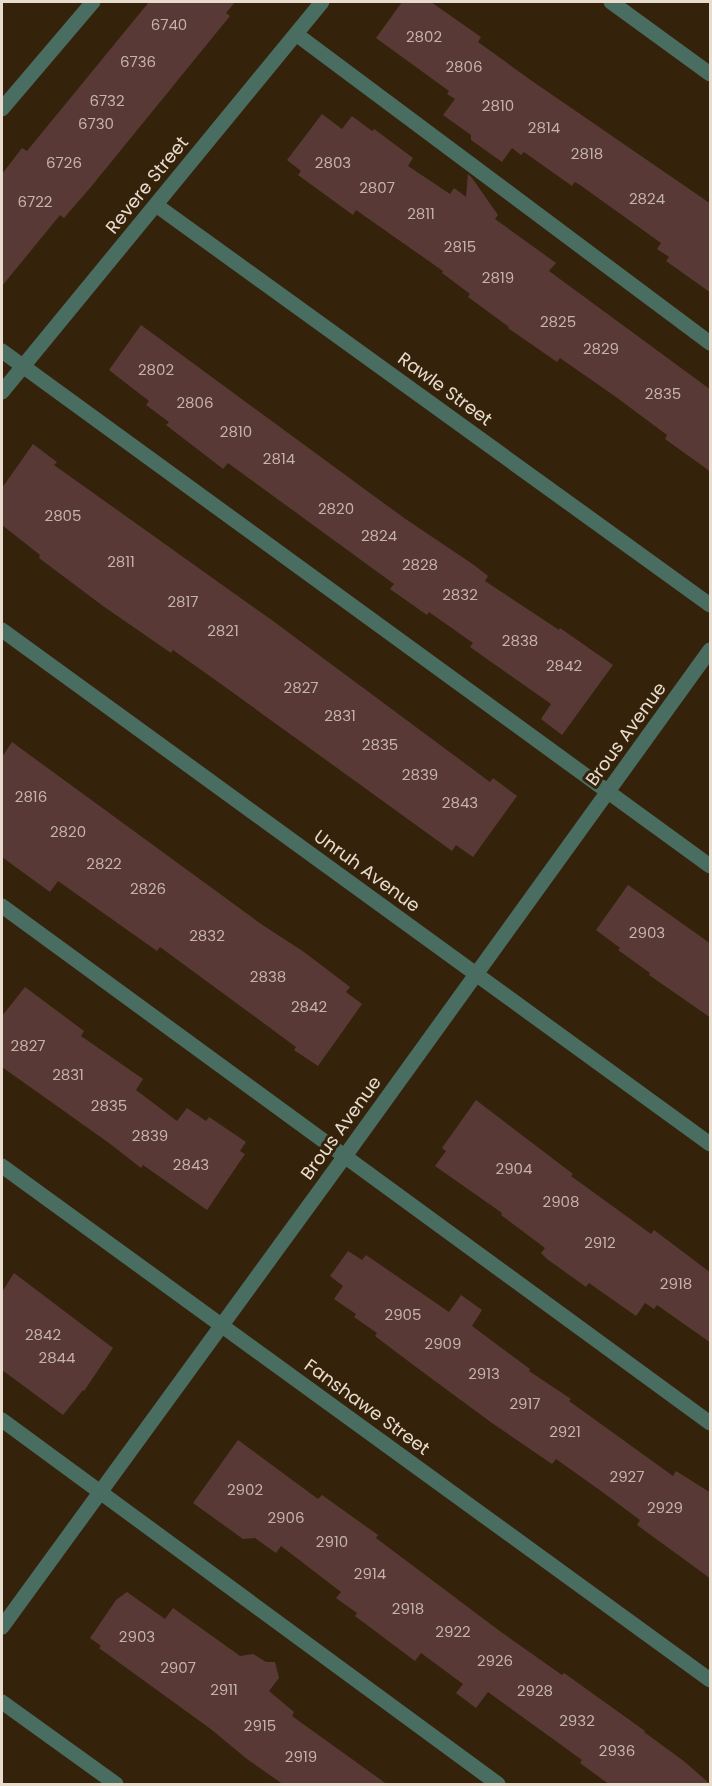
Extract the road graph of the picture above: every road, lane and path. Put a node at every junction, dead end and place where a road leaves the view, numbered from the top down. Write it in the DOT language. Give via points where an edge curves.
graph roads {
  1 [pos="93,2"];
  2 [pos="322,2"];
  3 [pos="610,2"];
  4 [pos="296,34"];
  5 [pos="711,74"];
  6 [pos="2,109"];
  7 [pos="156,205"];
  8 [pos="711,343"];
  9 [pos="2,351"];
  10 [pos="23,366"];
  11 [pos="2,392"];
  12 [pos="711,605"];
  13 [pos="2,630"];
  14 [pos="711,650"];
  15 [pos="608,791"];
  16 [pos="711,866"];
  17 [pos="2,906"];
  18 [pos="475,974"];
  19 [pos="711,1144"];
  20 [pos="345,1156"];
  21 [pos="2,1166"];
  22 [pos="221,1324"];
  23 [pos="2,1420"];
  24 [pos="711,1423"];
  25 [pos="100,1491"];
  26 [pos="2,1627"];
  27 [pos="711,1680"];
  28 [pos="2,1702"];
  29 [pos="116,1785"];
  30 [pos="498,1785"];
  1 -- 6 [label="street"];
  2 -- 4 [label="street, Revere Street"];
  3 -- 5 [label="street"];
  4 -- 7 [label="street, Revere Street"];
  4 -- 8 [label="street"];
  7 -- 10 [label="street, Revere Street"];
  7 -- 12 [label="street, Rawle Street"];
  9 -- 10 [label="street"];
  10 -- 11 [label="street, Revere Street"];
  10 -- 15 [label="street"];
  13 -- 18 [label="street, Unruh Avenue"];
  14 -- 15 [label="street, Brous Avenue"];
  15 -- 16 [label="street"];
  15 -- 18 [label="street, Brous Avenue"];
  17 -- 20 [label="street"];
  18 -- 19 [label="street, Unruh Avenue"];
  18 -- 20 [label="street, Brous Avenue"];
  20 -- 22 [label="street, Brous Avenue"];
  20 -- 24 [label="street"];
  21 -- 22 [label="street, Fanshawe Street"];
  22 -- 25 [label="street, Brous Avenue"];
  22 -- 27 [label="street, Fanshawe Street"];
  23 -- 25 [label="street"];
  25 -- 26 [label="street, Brous Avenue"];
  25 -- 30 [label="street"];
  28 -- 29 [label="street"];
}
